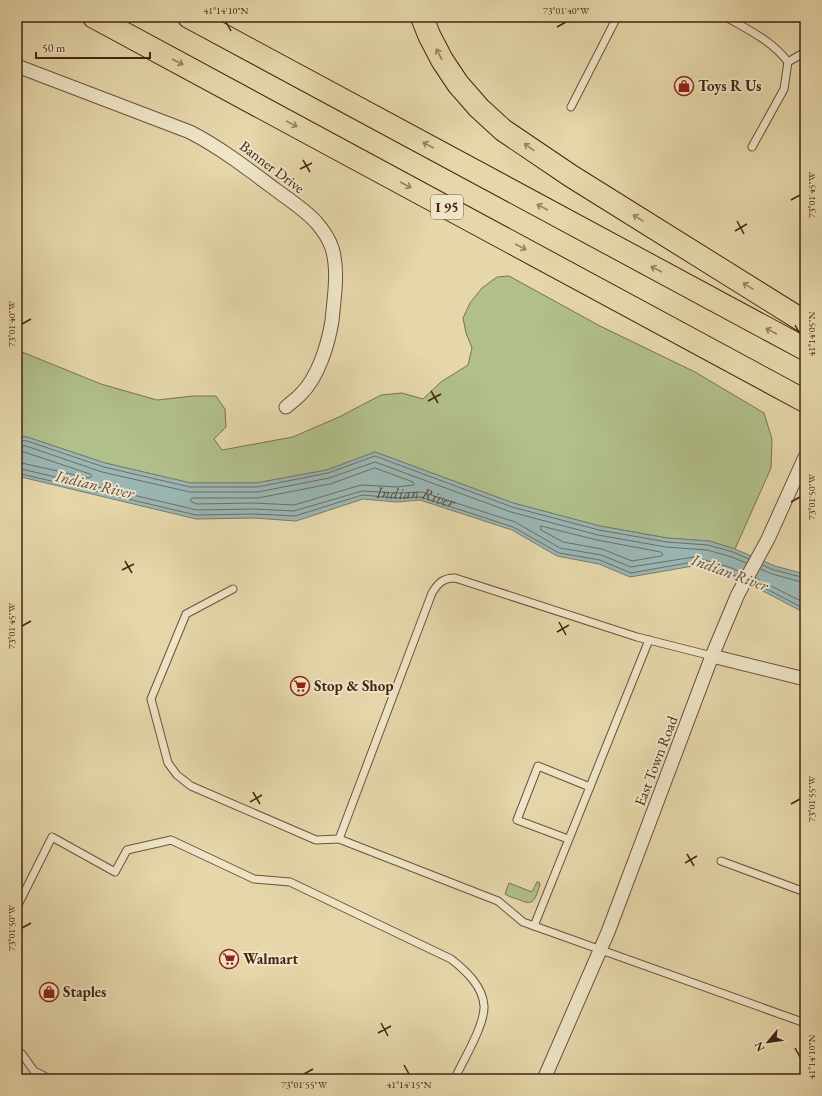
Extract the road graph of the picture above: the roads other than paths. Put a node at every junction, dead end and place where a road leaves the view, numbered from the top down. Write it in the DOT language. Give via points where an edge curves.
graph roads {
  1 [pos="94,17"];
  2 [pos="189,17"];
  3 [pos="422,17"];
  4 [pos="617,17"];
  5 [pos="726,17"];
  6 [pos="805,52"];
  7 [pos="788,62"];
  8 [pos="17,66"];
  9 [pos="571,107"];
  10 [pos="752,147"];
  11 [pos="805,322"];
  12 [pos="805,349"];
  13 [pos="802,399"];
  14 [pos="286,407"];
  15 [pos="805,457"];
  16 [pos="233,588"];
  17 [pos="648,640"];
  18 [pos="712,656"];
  19 [pos="805,679"];
  20 [pos="590,787"];
  21 [pos="339,839"];
  22 [pos="568,839"];
  23 [pos="721,861"];
  24 [pos="805,892"];
  25 [pos="17,907"];
  26 [pos="534,926"];
  27 [pos="601,950"];
  28 [pos="805,1023"];
  29 [pos="17,1052"];
  30 [pos="457,1074"];
  31 [pos="50,1079"];
  32 [pos="544,1079"];
  1 -- 13 [label="highway, I 95, one-way"];
  12 -- 2 [label="highway, one-way"];
  11 -- 3 [label="highway, one-way" via="571,176 503,130 458,84 442,60"];
  4 -- 9 [label="lane"];
  5 -- 7 [label="lane" via="762,37"];
  6 -- 7 [label="lane"];
  7 -- 10 [label="lane" via="784,89"];
  8 -- 14 [label="street, Banner Drive" via="206,140 316,222 332,248 335,261 335,296 331,326 323,356 313,379 301,395"];
  15 -- 18 [label="street, East Town Road" via="768,539 738,594"];
  16 -- 21 [label="lane" via="186,614 151,699 168,763 177,775 191,786 316,840"];
  17 -- 18 [label="lane"];
  17 -- 20 [label="lane"];
  17 -- 21 [label="lane" via="454,578 440,581 432,593"];
  18 -- 19 [label="street"];
  18 -- 27 [label="street, East Town Road"];
  20 -- 22 [label="lane"];
  20 -- 22 [label="lane" via="538,766 517,820"];
  21 -- 26 [label="lane" via="498,901 523,922"];
  22 -- 26 [label="lane"];
  23 -- 24 [label="lane"];
  25 -- 30 [label="lane" via="52,837 115,872 128,850 171,840 254,880 290,882 451,959 464,969 480,992 484,1006 480,1026"];
  26 -- 27 [label="lane"];
  27 -- 28 [label="lane"];
  27 -- 32 [label="street, East Town Road"];
  29 -- 31 [label="lane" via="22,1054 34,1071"];
}
